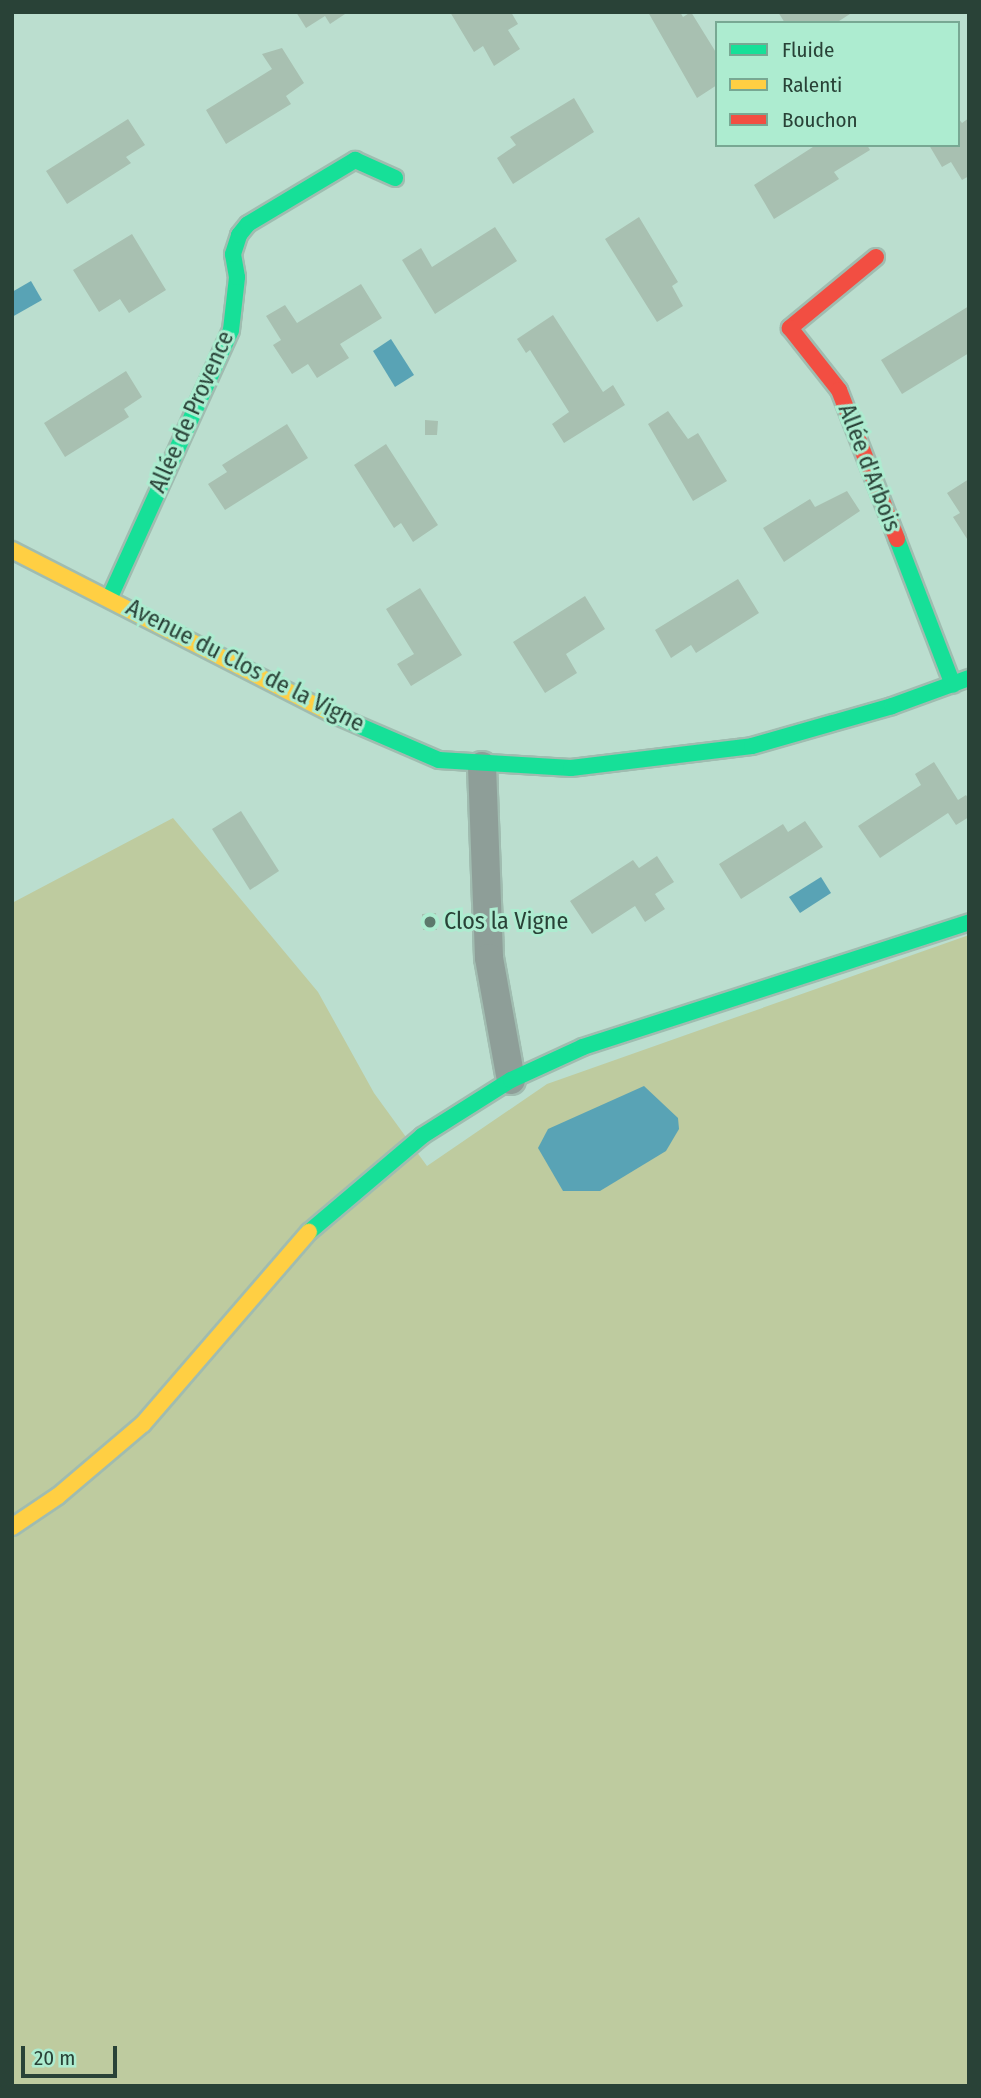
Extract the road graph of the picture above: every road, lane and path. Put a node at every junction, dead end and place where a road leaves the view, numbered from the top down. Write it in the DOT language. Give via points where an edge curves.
graph roads {
  1 [pos="395,178"];
  2 [pos="876,257"];
  3 [pos="12,550"];
  4 [pos="110,597"];
  5 [pos="969,678"];
  6 [pos="953,685"];
  7 [pos="482,766"];
  8 [pos="969,922"];
  9 [pos="511,1080"];
  10 [pos="12,1527"];
  1 -- 4 [label="street, Allée de Provence" via="355,160 248,224 239,235 233,254 237,277 231,330"];
  2 -- 6 [label="street, Allée d'Arbois" via="790,328 839,390"];
  3 -- 4 [label="street, Avenue du Clos de la Vigne"];
  4 -- 7 [label="street, Avenue du Clos de la Vigne" via="342,719 439,760"];
  5 -- 6 [label="street, Avenue du Clos de la Vigne"];
  6 -- 7 [label="street, Avenue du Clos de la Vigne" via="740,748 571,768"];
  7 -- 9 [label="street" via="488,945"];
  8 -- 9 [label="street" via="583,1047"];
  9 -- 10 [label="street" via="422,1136 349,1194 311,1230 143,1424 58,1496"];
}
